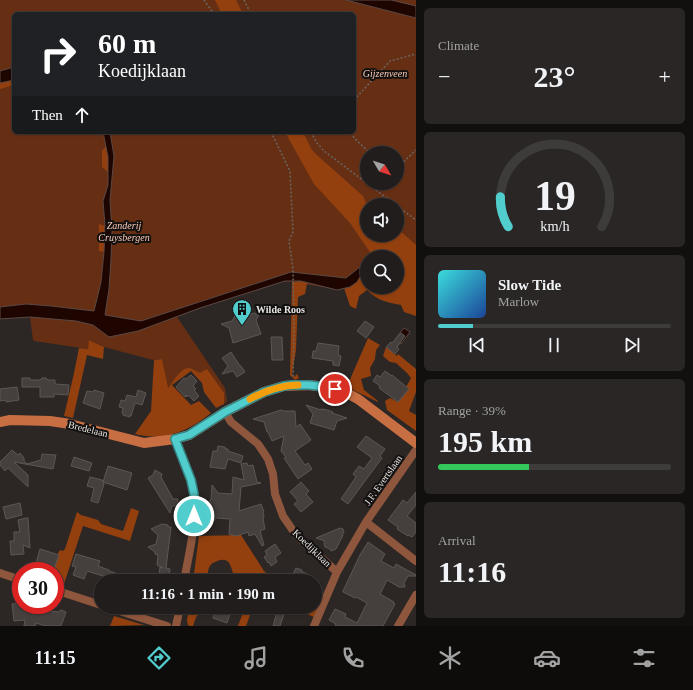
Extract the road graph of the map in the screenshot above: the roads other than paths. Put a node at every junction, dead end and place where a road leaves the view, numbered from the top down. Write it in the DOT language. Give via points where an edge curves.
graph roads {
  1 [pos="225,412"];
  2 [pos="0,422"];
  3 [pos="175,439"];
  4 [pos="416,443"];
  5 [pos="416,450"];
  6 [pos="366,522"];
  7 [pos="416,561"];
  8 [pos="337,572"];
  9 [pos="0,573"];
  10 [pos="185,574"];
  11 [pos="12,577"];
  12 [pos="64,593"];
  13 [pos="416,595"];
  14 [pos="94,603"];
  15 [pos="129,614"];
  16 [pos="179,614"];
  17 [pos="167,626"];
  18 [pos="176,626"];
  19 [pos="314,626"];
  20 [pos="398,626"];
  1 -- 3 [label="main road" via="189,435"];
  1 -- 4 [label="main road" via="264,392 284,386 320,386 343,391 358,399"];
  1 -- 8 [label="street, Koedijklaan" via="231,422 258,444 268,459 275,494 283,516 296,535"];
  2 -- 3 [label="main road, Bredelaan" via="50,420 144,443"];
  3 -- 10 [label="street" via="194,494 194,526"];
  5 -- 6 [label="street, J.F. Evertslaan"];
  6 -- 7 [label="street"];
  6 -- 8 [label="street, J.F. Evertslaan"];
  8 -- 19 [label="street, J.F. Evertslaan"];
  9 -- 11 [label="street"];
  12 -- 14 [label="street"];
  13 -- 20 [label="street"];
  15 -- 17 [label="street"];
  16 -- 18 [label="street"];
}
